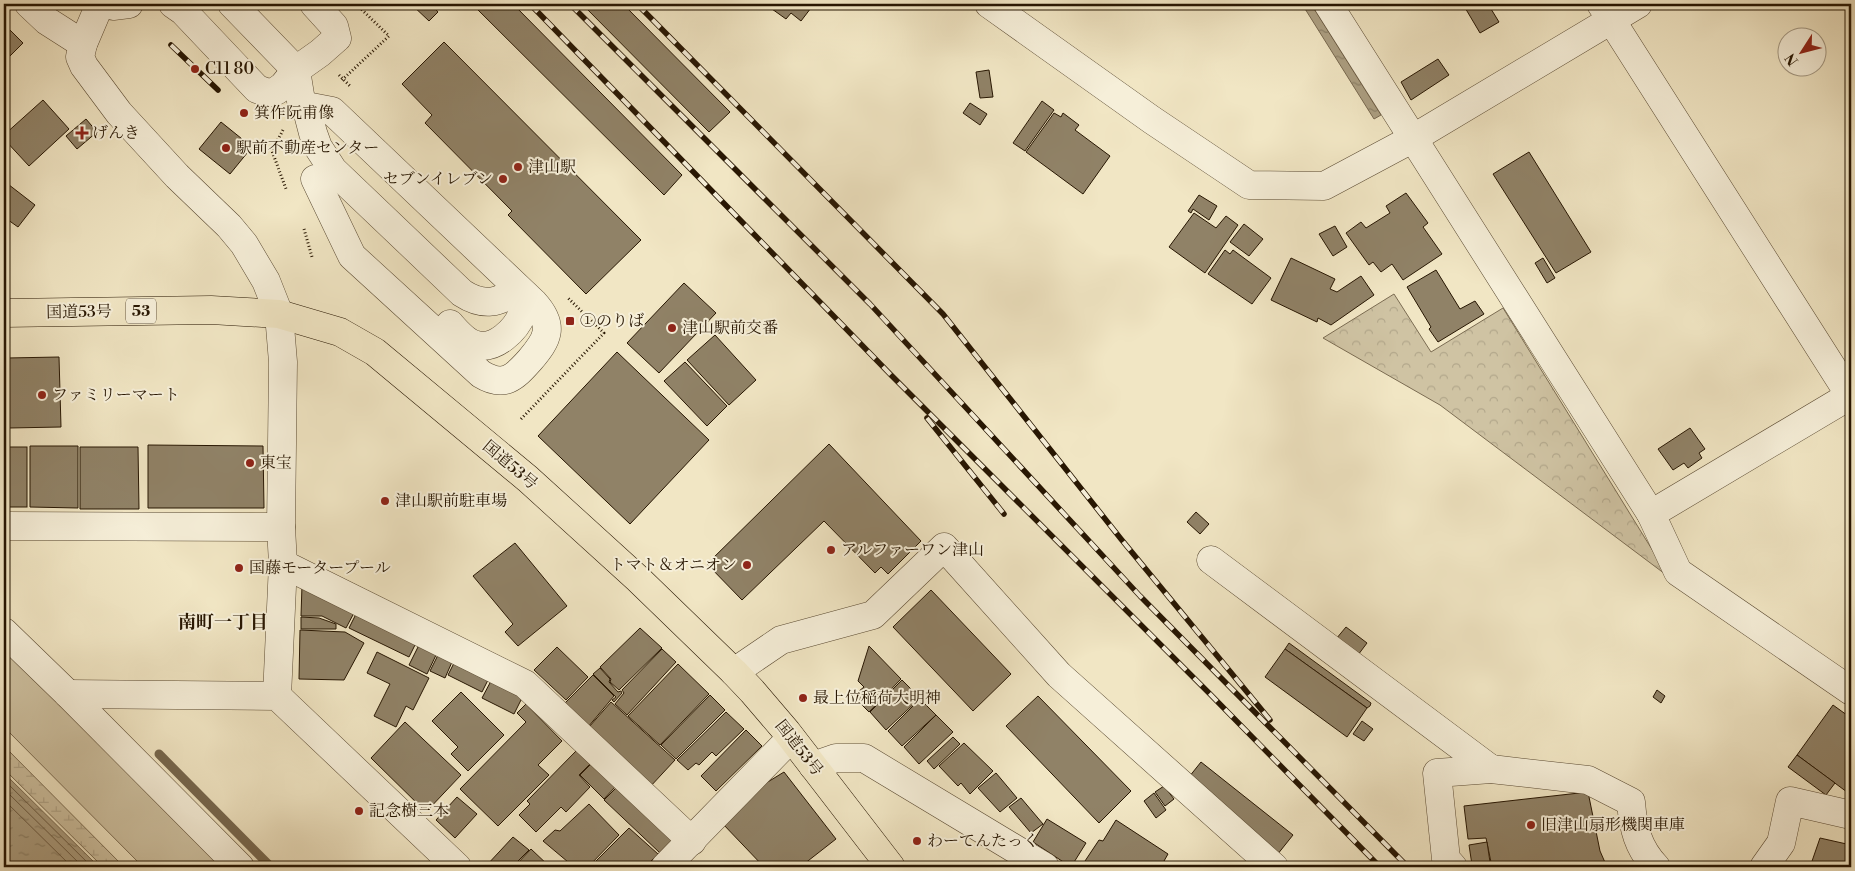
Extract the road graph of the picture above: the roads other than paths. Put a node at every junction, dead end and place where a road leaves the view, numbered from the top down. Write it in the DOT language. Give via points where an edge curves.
graph roads {
  1 [pos="30,4"];
  2 [pos="114,4"];
  3 [pos="173,4"];
  4 [pos="232,4"];
  5 [pos="314,4"];
  6 [pos="989,4"];
  7 [pos="1328,4"];
  8 [pos="1638,4"];
  9 [pos="1606,12"];
  10 [pos="86,37"];
  11 [pos="296,70"];
  12 [pos="306,106"];
  13 [pos="1412,138"];
  14 [pos="315,179"];
  15 [pos="520,291"];
  16 [pos="4,313"];
  17 [pos="279,314"];
  18 [pos="1851,396"];
  19 [pos="1651,514"];
  20 [pos="4,526"];
  21 [pos="281,528"];
  22 [pos="1211,560"];
  23 [pos="283,564"];
  24 [pos="4,632"];
  25 [pos="734,672"];
  26 [pos="1851,690"];
  27 [pos="68,694"];
  28 [pos="277,696"];
  29 [pos="791,738"];
  30 [pos="813,766"];
  31 [pos="1491,769"];
  32 [pos="1851,815"];
  33 [pos="692,841"];
  34 [pos="240,867"];
  35 [pos="457,867"];
  36 [pos="665,867"];
  37 [pos="891,867"];
  38 [pos="1045,867"];
  39 [pos="1274,867"];
  40 [pos="1453,867"];
  41 [pos="1656,867"];
  42 [pos="1764,867"];
  1 -- 10 [label="street" via="47,21"];
  2 -- 10 [label="street"];
  3 -- 11 [label="street" via="257,89 268,93 276,91"];
  4 -- 11 [label="street"];
  5 -- 11 [label="street" via="334,26 337,38"];
  6 -- 13 [label="street" via="1152,120 1249,184 1324,186"];
  7 -- 13 [label="street"];
  8 -- 9 [label="street"];
  9 -- 13 [label="street"];
  9 -- 18 [label="street"];
  10 -- 17 [label="street" via="80,57 84,66 118,113 244,244 266,281"];
  11 -- 12 [label="street" via="301,101"];
  12 -- 14 [label="street" via="306,156"];
  12 -- 15 [label="street" via="332,110"];
  12 -- 15 [label="street" via="312,134 333,170 462,293 476,300 491,302"];
  13 -- 19 [label="street"];
  14 -- 15 [label="street" via="361,240 470,343 486,346 510,331 521,315"];
  14 -- 15 [label="street" via="352,256 489,378 514,377 543,344 544,318"];
  16 -- 17 [label="highway, 国道53号 / 53" via="211,310"];
  17 -- 21 [label="street" via="283,362"];
  17 -- 25 [label="highway, 国道53号 / 53" via="340,332 374,352 528,479"];
  18 -- 19 [label="street"];
  19 -- 26 [label="street" via="1678,572"];
  20 -- 21 [label="street"];
  21 -- 23 [label="street"];
  22 -- 31 [label="street"];
  23 -- 28 [label="street"];
  23 -- 33 [label="street" via="525,684"];
  24 -- 27 [label="street"];
  25 -- 29 [label="highway, 国道53号 / 53"];
  25 -- 39 [label="street" via="780,640 873,615 944,547 1059,675"];
  27 -- 28 [label="street"];
  27 -- 34 [label="street"];
  28 -- 35 [label="street"];
  29 -- 30 [label="highway, 国道53号 / 53"];
  29 -- 33 [label="street"];
  30 -- 37 [label="highway, 国道53号 / 53"];
  30 -- 38 [label="street" via="836,758 864,758"];
  31 -- 40 [label="street" via="1437,773 1446,859"];
  31 -- 41 [label="street" via="1588,780 1631,802 1636,838"];
  32 -- 42 [label="street" via="1790,801 1781,843"];
  33 -- 36 [label="street"];
}
